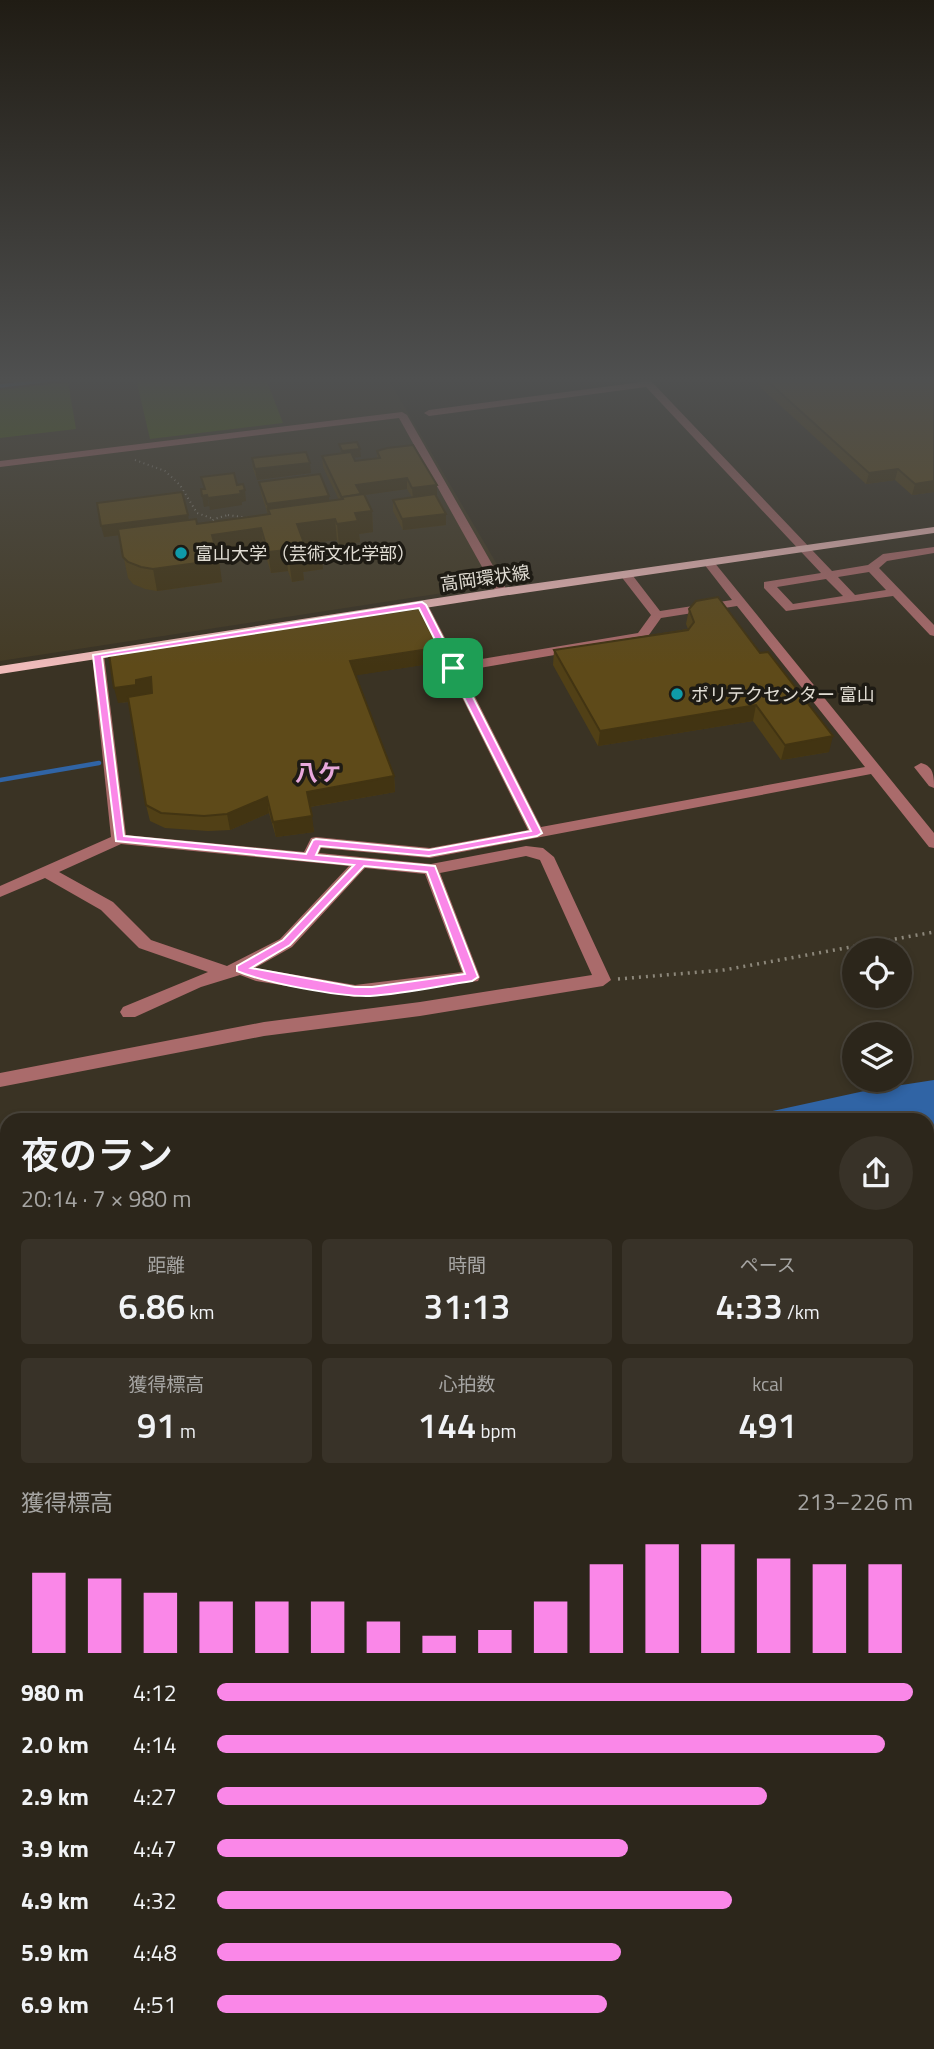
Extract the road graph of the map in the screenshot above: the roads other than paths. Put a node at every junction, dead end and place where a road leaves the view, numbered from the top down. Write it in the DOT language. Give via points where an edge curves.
graph roads {
  1 [pos="436,475"];
  2 [pos="734,475"];
  3 [pos="934,530"];
  4 [pos="804,549"];
  5 [pos="934,550"];
  6 [pos="710,564"];
  7 [pos="872,568"];
  8 [pos="626,575"];
  9 [pos="829,575"];
  10 [pos="502,592"];
  11 [pos="897,592"];
  12 [pos="852,599"];
  13 [pos="741,602"];
  14 [pos="422,605"];
  15 [pos="934,607"];
  16 [pos="915,610"];
  17 [pos="657,615"];
  18 [pos="934,632"];
  19 [pos="98,655"];
  20 [pos="453,668"];
  21 [pos="0,670"];
  22 [pos="921,767"];
  23 [pos="876,769"];
  24 [pos="934,783"];
  25 [pos="537,833"];
  26 [pos="119,839"];
  27 [pos="934,843"];
  28 [pos="309,858"];
  29 [pos="362,862"];
  30 [pos="431,869"];
  31 [pos="46,872"];
  32 [pos="0,892"];
  33 [pos="235,971"];
  34 [pos="129,1012"];
  35 [pos="0,1080"];
  1 -- 10 [label="street"];
  2 -- 4 [label="street"];
  3 -- 4 [label="main road, 高岡環状線"];
  4 -- 6 [label="main road, 高岡環状線"];
  4 -- 9 [label="street"];
  5 -- 7 [label="street" via="883,558"];
  6 -- 8 [label="main road, 高岡環状線"];
  6 -- 13 [label="street"];
  7 -- 9 [label="street"];
  7 -- 11 [label="street"];
  8 -- 10 [label="main road, 高岡環状線"];
  8 -- 17 [label="street"];
  9 -- 12 [label="street"];
  9 -- 12 [label="street" via="768,585 790,608"];
  10 -- 14 [label="main road, 高岡環状線"];
  11 -- 12 [label="street"];
  11 -- 16 [label="street"];
  13 -- 17 [label="street"];
  13 -- 23 [label="street"];
  14 -- 19 [label="main road, 高岡環状線"];
  14 -- 20 [label="street"];
  15 -- 16 [label="street"];
  16 -- 18 [label="street"];
  17 -- 20 [label="street" via="642,636"];
  19 -- 21 [label="main road, 高岡環状線"];
  19 -- 26 [label="street"];
  20 -- 25 [label="street"];
  22 -- 24 [label="street"];
  23 -- 25 [label="street"];
  23 -- 27 [label="street"];
  25 -- 28 [label="street" via="429,853 316,842"];
  26 -- 28 [label="street"];
  26 -- 31 [label="street"];
  28 -- 29 [label="street"];
  29 -- 30 [label="street"];
  29 -- 33 [label="street" via="286,943"];
  30 -- 33 [label="street" via="472,977 372,992"];
  30 -- 35 [label="street" via="526,851 546,857 603,980 264,1029"];
  31 -- 32 [label="street"];
  31 -- 33 [label="street" via="107,906 145,944"];
  33 -- 34 [label="street"];
}
